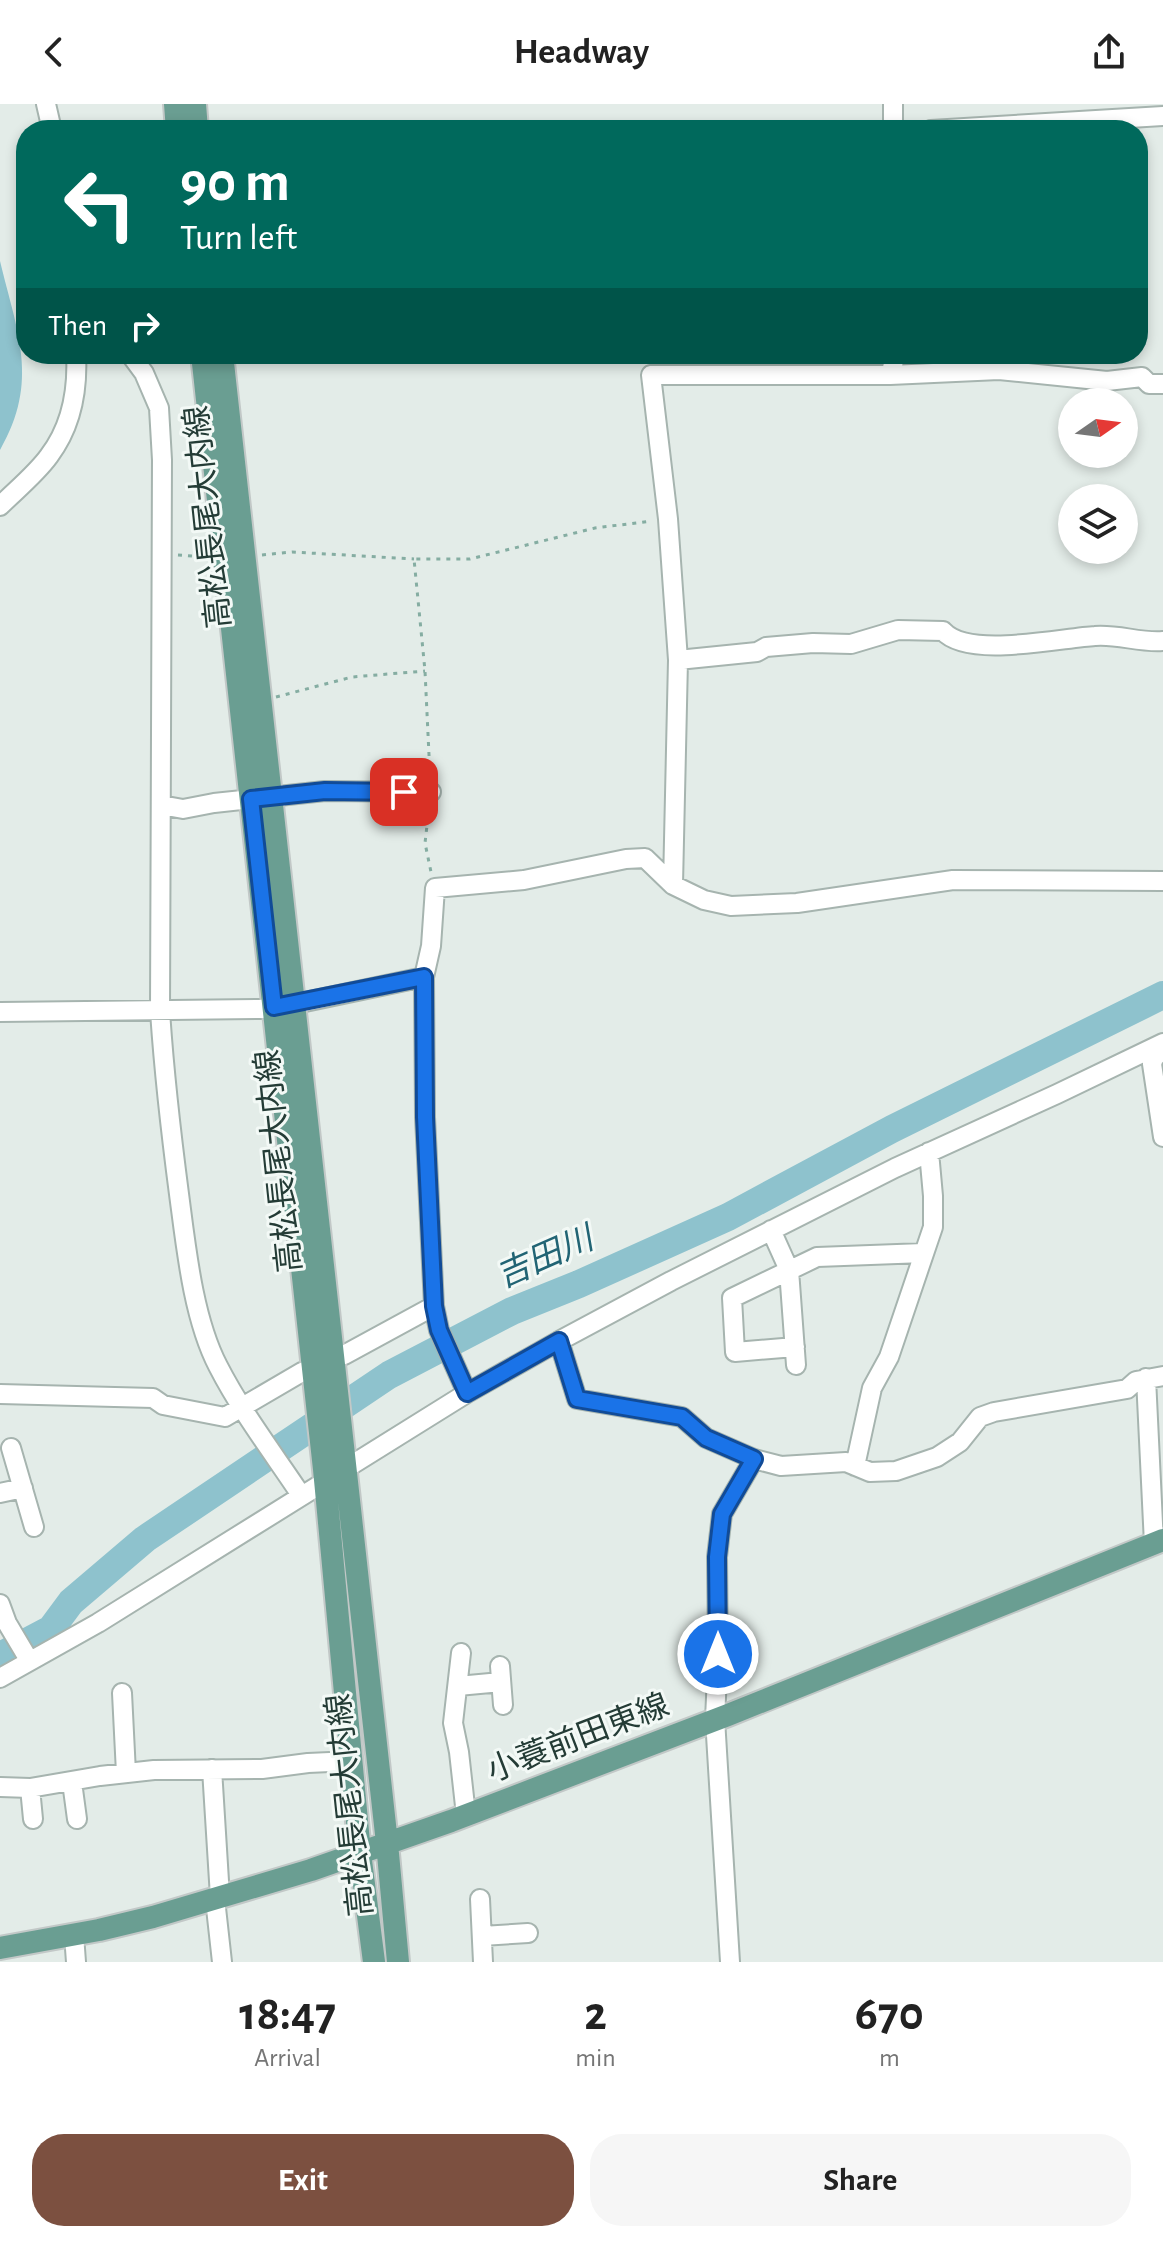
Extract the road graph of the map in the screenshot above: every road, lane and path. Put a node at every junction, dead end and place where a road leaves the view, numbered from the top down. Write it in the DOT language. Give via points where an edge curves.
graph roads {
  1 [pos="1163,116"];
  2 [pos="1097,120"];
  3 [pos="76,364"];
  4 [pos="137,364"];
  5 [pos="203,364"];
  6 [pos="223,364"];
  7 [pos="893,364"];
  8 [pos="890,375"];
  9 [pos="1163,384"];
  10 [pos="0,506"];
  11 [pos="668,519"];
  12 [pos="162,553"];
  13 [pos="256,556"];
  14 [pos="215,558"];
  15 [pos="414,559"];
  16 [pos="1163,641"];
  17 [pos="678,660"];
  18 [pos="272,698"];
  19 [pos="431,792"];
  20 [pos="261,798"];
  21 [pos="161,805"];
  22 [pos="1163,881"];
  23 [pos="673,885"];
  24 [pos="424,977"];
  25 [pos="284,1005"];
  26 [pos="160,1011"];
  27 [pos="0,1012"];
  28 [pos="1163,1043"];
  29 [pos="1163,1049"];
  30 [pos="1163,1137"];
  31 [pos="929,1152"];
  32 [pos="771,1230"];
  33 [pos="924,1253"];
  34 [pos="789,1270"];
  35 [pos="434,1306"];
  36 [pos="559,1341"];
  37 [pos="324,1369"];
  38 [pos="1155,1377"];
  39 [pos="467,1393"];
  40 [pos="0,1394"];
  41 [pos="247,1414"];
  42 [pos="11,1448"];
  43 [pos="754,1459"];
  44 [pos="855,1466"];
  45 [pos="335,1468"];
  46 [pos="23,1488"];
  47 [pos="297,1488"];
  48 [pos="0,1493"];
  49 [pos="34,1527"];
  50 [pos="1159,1542"];
  51 [pos="0,1604"];
  52 [pos="461,1653"];
  53 [pos="26,1656"];
  54 [pos="0,1678"];
  55 [pos="458,1686"];
  56 [pos="122,1693"];
  57 [pos="503,1705"];
  58 [pos="715,1719"];
  59 [pos="352,1761"];
  60 [pos="212,1769"];
  61 [pos="126,1773"];
  62 [pos="72,1782"];
  63 [pos="0,1787"];
  64 [pos="30,1788"];
  65 [pos="466,1815"];
  66 [pos="33,1819"];
  67 [pos="77,1819"];
  68 [pos="387,1843"];
  69 [pos="360,1853"];
  70 [pos="218,1898"];
  71 [pos="480,1899"];
  72 [pos="528,1933"];
  73 [pos="74,1935"];
  74 [pos="482,1936"];
  75 [pos="0,1948"];
  76 [pos="76,1962"];
  77 [pos="222,1962"];
  78 [pos="374,1962"];
  79 [pos="398,1962"];
  80 [pos="483,1962"];
  81 [pos="730,1962"];
  1 -- 2 [label="street"];
  3 -- 10 [label="street" via="69,418 50,456"];
  4 -- 12 [label="street" via="159,408"];
  5 -- 20 [label="main road, 高松長尾大内線"];
  6 -- 20 [label="main road, 高松長尾大内線"];
  7 -- 8 [label="street"];
  8 -- 9 [label="street" via="999,370 1107,381 1142,377 1149,384"];
  8 -- 11 [label="street" via="651,375"];
  11 -- 15 [label="path" via="595,528 470,559"];
  11 -- 17 [label="street"];
  12 -- 14 [label="path"];
  12 -- 21 [label="street"];
  13 -- 15 [label="path" via="292,552"];
  15 -- 18 [label="path" via="425,671 352,677"];
  16 -- 17 [label="street" via="1095,636 990,645 950,639 943,631 898,630 851,644 797,644"];
  17 -- 23 [label="street"];
  19 -- 20 [label="street" via="325,791"];
  20 -- 21 [label="street" via="183,809"];
  20 -- 25 [label="main road, 高松長尾大内線"];
  21 -- 26 [label="street"];
  22 -- 23 [label="street" via="953,880 797,903 731,906"];
  23 -- 24 [label="street" via="645,858 524,880 435,888"];
  24 -- 25 [label="street"];
  24 -- 35 [label="street"];
  25 -- 26 [label="street"];
  25 -- 37 [label="main road, 高松長尾大内線"];
  26 -- 27 [label="street"];
  26 -- 41 [label="street" via="185,1238 199,1312 218,1367"];
  28 -- 31 [label="street"];
  29 -- 30 [label="street" via="1152,1064"];
  31 -- 32 [label="street"];
  31 -- 33 [label="street" via="933,1227"];
  32 -- 34 [label="street"];
  32 -- 36 [label="street"];
  33 -- 34 [label="street" via="817,1257"];
  33 -- 44 [label="street" via="889,1357 872,1388"];
  34 -- 34 [label="street" via="732,1298 735,1352 796,1356"];
  35 -- 37 [label="street"];
  35 -- 39 [label="street"];
  36 -- 39 [label="street"];
  36 -- 43 [label="street" via="577,1399 682,1417 706,1438"];
  37 -- 41 [label="street" via="302,1372"];
  37 -- 45 [label="main road, 高松長尾大内線"];
  38 -- 44 [label="street" via="1127,1389 980,1417 960,1442 937,1457 896,1471 870,1472"];
  38 -- 50 [label="street"];
  39 -- 45 [label="street"];
  40 -- 41 [label="street" via="153,1398 163,1405 225,1417"];
  41 -- 47 [label="street"];
  42 -- 46 [label="street"];
  43 -- 44 [label="street" via="781,1466"];
  43 -- 58 [label="street" via="722,1514"];
  45 -- 47 [label="street"];
  45 -- 59 [label="main road, 高松長尾大内線"];
  45 -- 68 [label="main road, 高松長尾大内線"];
  46 -- 48 [label="street"];
  46 -- 49 [label="street"];
  47 -- 53 [label="street" via="98,1623"];
  50 -- 58 [label="main road, 小蓑前田東線"];
  51 -- 53 [label="street"];
  52 -- 55 [label="street"];
  53 -- 54 [label="street"];
  55 -- 57 [label="street" via="500,1674"];
  55 -- 65 [label="street" via="453,1723"];
  56 -- 61 [label="street"];
  58 -- 65 [label="main road, 小蓑前田東線"];
  58 -- 81 [label="street"];
  59 -- 60 [label="street"];
  59 -- 69 [label="main road, 高松長尾大内線"];
  60 -- 61 [label="street"];
  60 -- 70 [label="street"];
  61 -- 62 [label="street"];
  62 -- 64 [label="street"];
  62 -- 67 [label="street"];
  63 -- 64 [label="street"];
  64 -- 66 [label="street"];
  65 -- 68 [label="main road, 小蓑前田東線"];
  68 -- 69 [label="main road, 小蓑前田東線"];
  68 -- 79 [label="main road, 高松長尾大内線"];
  69 -- 70 [label="main road, 小蓑前田東線"];
  69 -- 78 [label="main road, 高松長尾大内線"];
  70 -- 73 [label="main road, 小蓑前田東線"];
  70 -- 77 [label="street"];
  71 -- 74 [label="street"];
  72 -- 74 [label="street"];
  73 -- 75 [label="main road, 小蓑前田東線"];
  73 -- 76 [label="street"];
  74 -- 80 [label="street"];
}
